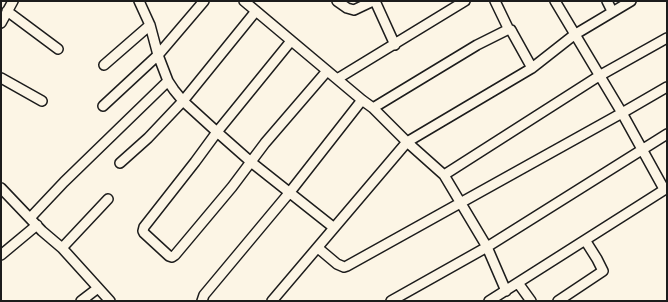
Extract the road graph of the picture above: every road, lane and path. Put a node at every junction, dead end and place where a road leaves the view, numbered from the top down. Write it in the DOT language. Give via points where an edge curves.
graph roads {
  1 [pos="13,1"];
  2 [pos="139,1"];
  3 [pos="204,1"];
  4 [pos="244,1"];
  5 [pos="337,1"];
  6 [pos="374,1"];
  7 [pos="466,1"];
  8 [pos="495,1"];
  9 [pos="555,1"];
  10 [pos="607,1"];
  11 [pos="631,1"];
  12 [pos="256,11"];
  13 [pos="612,11"];
  14 [pos="7,12"];
  15 [pos="1,23"];
  16 [pos="150,25"];
  17 [pos="509,30"];
  18 [pos="574,35"];
  19 [pos="667,38"];
  20 [pos="291,41"];
  21 [pos="395,45"];
  22 [pos="58,49"];
  23 [pos="158,55"];
  24 [pos="104,66"];
  25 [pos="532,68"];
  26 [pos="327,71"];
  27 [pos="599,76"];
  28 [pos="1,78"];
  29 [pos="337,79"];
  30 [pos="168,80"];
  31 [pos="667,87"];
  32 [pos="362,100"];
  33 [pos="42,101"];
  34 [pos="183,101"];
  35 [pos="103,106"];
  36 [pos="373,108"];
  37 [pos="622,113"];
  38 [pos="217,132"];
  39 [pos="667,134"];
  40 [pos="407,142"];
  41 [pos="642,149"];
  42 [pos="251,162"];
  43 [pos="120,163"];
  44 [pos="444,175"];
  45 [pos="1,188"];
  46 [pos="666,189"];
  47 [pos="290,192"];
  48 [pos="108,199"];
  49 [pos="460,203"];
  50 [pos="33,222"];
  51 [pos="333,227"];
  52 [pos="585,240"];
  53 [pos="487,247"];
  54 [pos="62,248"];
  55 [pos="318,248"];
  56 [pos="1,255"];
  57 [pos="518,283"];
  58 [pos="98,288"];
  59 [pos="506,291"];
  60 [pos="82,301"];
  61 [pos="110,301"];
  62 [pos="202,301"];
  63 [pos="272,301"];
  64 [pos="391,301"];
  65 [pos="489,301"];
  66 [pos="531,301"];
  67 [pos="558,301"];
  1 -- 14 [label="street"];
  2 -- 16 [label="street"];
  3 -- 23 [label="street"];
  4 -- 12 [label="street"];
  5 -- 6 [label="street" via="354,10"];
  6 -- 21 [label="street"];
  7 -- 21 [label="street"];
  8 -- 17 [label="street"];
  9 -- 18 [label="street"];
  10 -- 13 [label="street"];
  11 -- 13 [label="street"];
  12 -- 20 [label="street"];
  12 -- 34 [label="street"];
  13 -- 18 [label="street"];
  14 -- 15 [label="street"];
  14 -- 22 [label="street"];
  16 -- 23 [label="street"];
  16 -- 24 [label="street"];
  17 -- 25 [label="street"];
  17 -- 36 [label="street" via="478,45"];
  18 -- 25 [label="street"];
  18 -- 27 [label="street"];
  19 -- 27 [label="street"];
  20 -- 26 [label="street"];
  20 -- 38 [label="street"];
  21 -- 29 [label="street"];
  23 -- 30 [label="street"];
  23 -- 35 [label="street"];
  25 -- 40 [label="street"];
  26 -- 29 [label="street"];
  26 -- 42 [label="street"];
  27 -- 37 [label="street"];
  27 -- 44 [label="street"];
  28 -- 33 [label="street"];
  29 -- 32 [label="street"];
  30 -- 34 [label="street"];
  30 -- 50 [label="street" via="64,182"];
  31 -- 37 [label="street"];
  32 -- 36 [label="street"];
  32 -- 47 [label="street"];
  34 -- 38 [label="street"];
  34 -- 43 [label="street"];
  36 -- 40 [label="street"];
  37 -- 41 [label="street"];
  37 -- 49 [label="street"];
  38 -- 42 [label="street"];
  38 -- 42 [label="street" via="143,229 144,233 170,256 175,255"];
  39 -- 41 [label="street"];
  40 -- 44 [label="street"];
  40 -- 51 [label="street"];
  41 -- 46 [label="street"];
  41 -- 53 [label="street"];
  42 -- 47 [label="street"];
  44 -- 49 [label="street"];
  45 -- 50 [label="street"];
  46 -- 52 [label="street"];
  47 -- 51 [label="street"];
  47 -- 62 [label="street"];
  48 -- 54 [label="street"];
  49 -- 53 [label="street"];
  49 -- 55 [label="street" via="347,266 337,264"];
  50 -- 54 [label="street"];
  50 -- 56 [label="street"];
  51 -- 55 [label="street"];
  52 -- 57 [label="street"];
  52 -- 67 [label="street" via="603,271"];
  53 -- 59 [label="street"];
  53 -- 64 [label="street"];
  54 -- 58 [label="street"];
  55 -- 63 [label="street"];
  57 -- 59 [label="street"];
  57 -- 66 [label="street"];
  58 -- 60 [label="street"];
  58 -- 61 [label="street"];
  59 -- 65 [label="street"];
}
